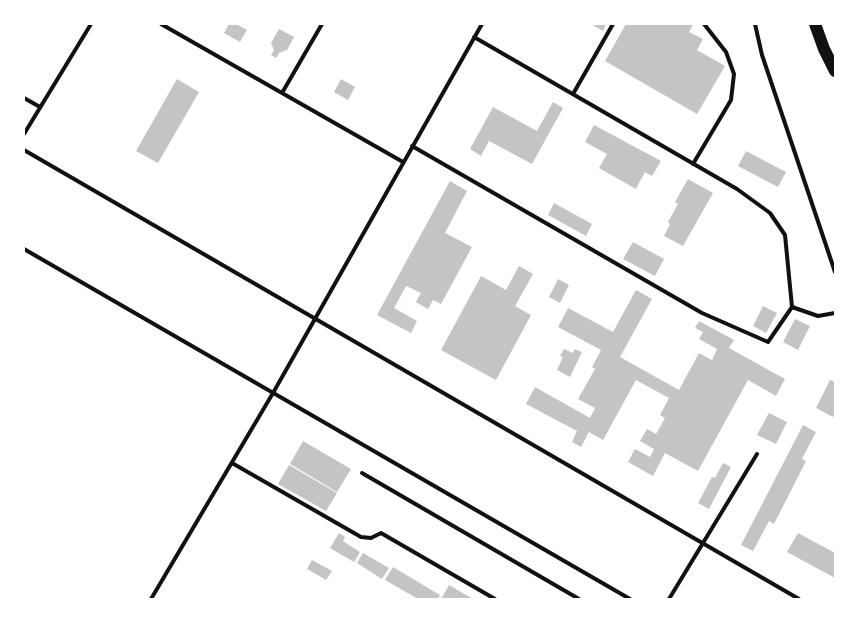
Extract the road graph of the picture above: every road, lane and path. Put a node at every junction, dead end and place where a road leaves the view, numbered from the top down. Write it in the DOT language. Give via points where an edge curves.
graph roads {
  1 [pos="91,24"];
  2 [pos="161,24"];
  3 [pos="322,24"];
  4 [pos="482,24"];
  5 [pos="612,24"];
  6 [pos="704,24"];
  7 [pos="755,24"];
  8 [pos="815,24"];
  9 [pos="474,37"];
  10 [pos="835,72"];
  11 [pos="282,93"];
  12 [pos="573,94"];
  13 [pos="24,98"];
  14 [pos="40,107"];
  15 [pos="24,134"];
  16 [pos="412,146"];
  17 [pos="24,150"];
  18 [pos="403,162"];
  19 [pos="693,164"];
  20 [pos="24,249"];
  21 [pos="835,272"];
  22 [pos="792,307"];
  23 [pos="835,313"];
  24 [pos="315,318"];
  25 [pos="273,393"];
  26 [pos="757,454"];
  27 [pos="232,463"];
  28 [pos="362,473"];
  29 [pos="704,544"];
  30 [pos="151,599"];
  31 [pos="495,599"];
  32 [pos="579,599"];
  33 [pos="630,599"];
  34 [pos="669,599"];
  35 [pos="799,599"];
  1 -- 14 [label="lane"];
  2 -- 11 [label="lane"];
  3 -- 11 [label="lane"];
  4 -- 9 [label="lane"];
  5 -- 12 [label="lane"];
  6 -- 19 [label="lane" via="726,52 734,74 731,100"];
  7 -- 21 [label="lane" via="762,55"];
  8 -- 10 [label="main road"];
  9 -- 12 [label="lane"];
  9 -- 16 [label="lane"];
  11 -- 18 [label="lane"];
  12 -- 19 [label="lane"];
  13 -- 14 [label="lane"];
  14 -- 15 [label="lane"];
  16 -- 18 [label="lane"];
  16 -- 22 [label="lane" via="702,312 768,342"];
  17 -- 24 [label="lane"];
  18 -- 24 [label="lane"];
  19 -- 22 [label="lane" via="737,189 770,213 786,235"];
  20 -- 25 [label="lane"];
  22 -- 23 [label="lane" via="818,316"];
  24 -- 25 [label="lane"];
  24 -- 29 [label="lane"];
  25 -- 27 [label="lane"];
  25 -- 33 [label="lane"];
  26 -- 29 [label="lane"];
  27 -- 30 [label="lane"];
  27 -- 31 [label="lane" via="361,537 371,538 381,533"];
  28 -- 32 [label="lane"];
  29 -- 34 [label="lane"];
  29 -- 35 [label="lane"];
}
